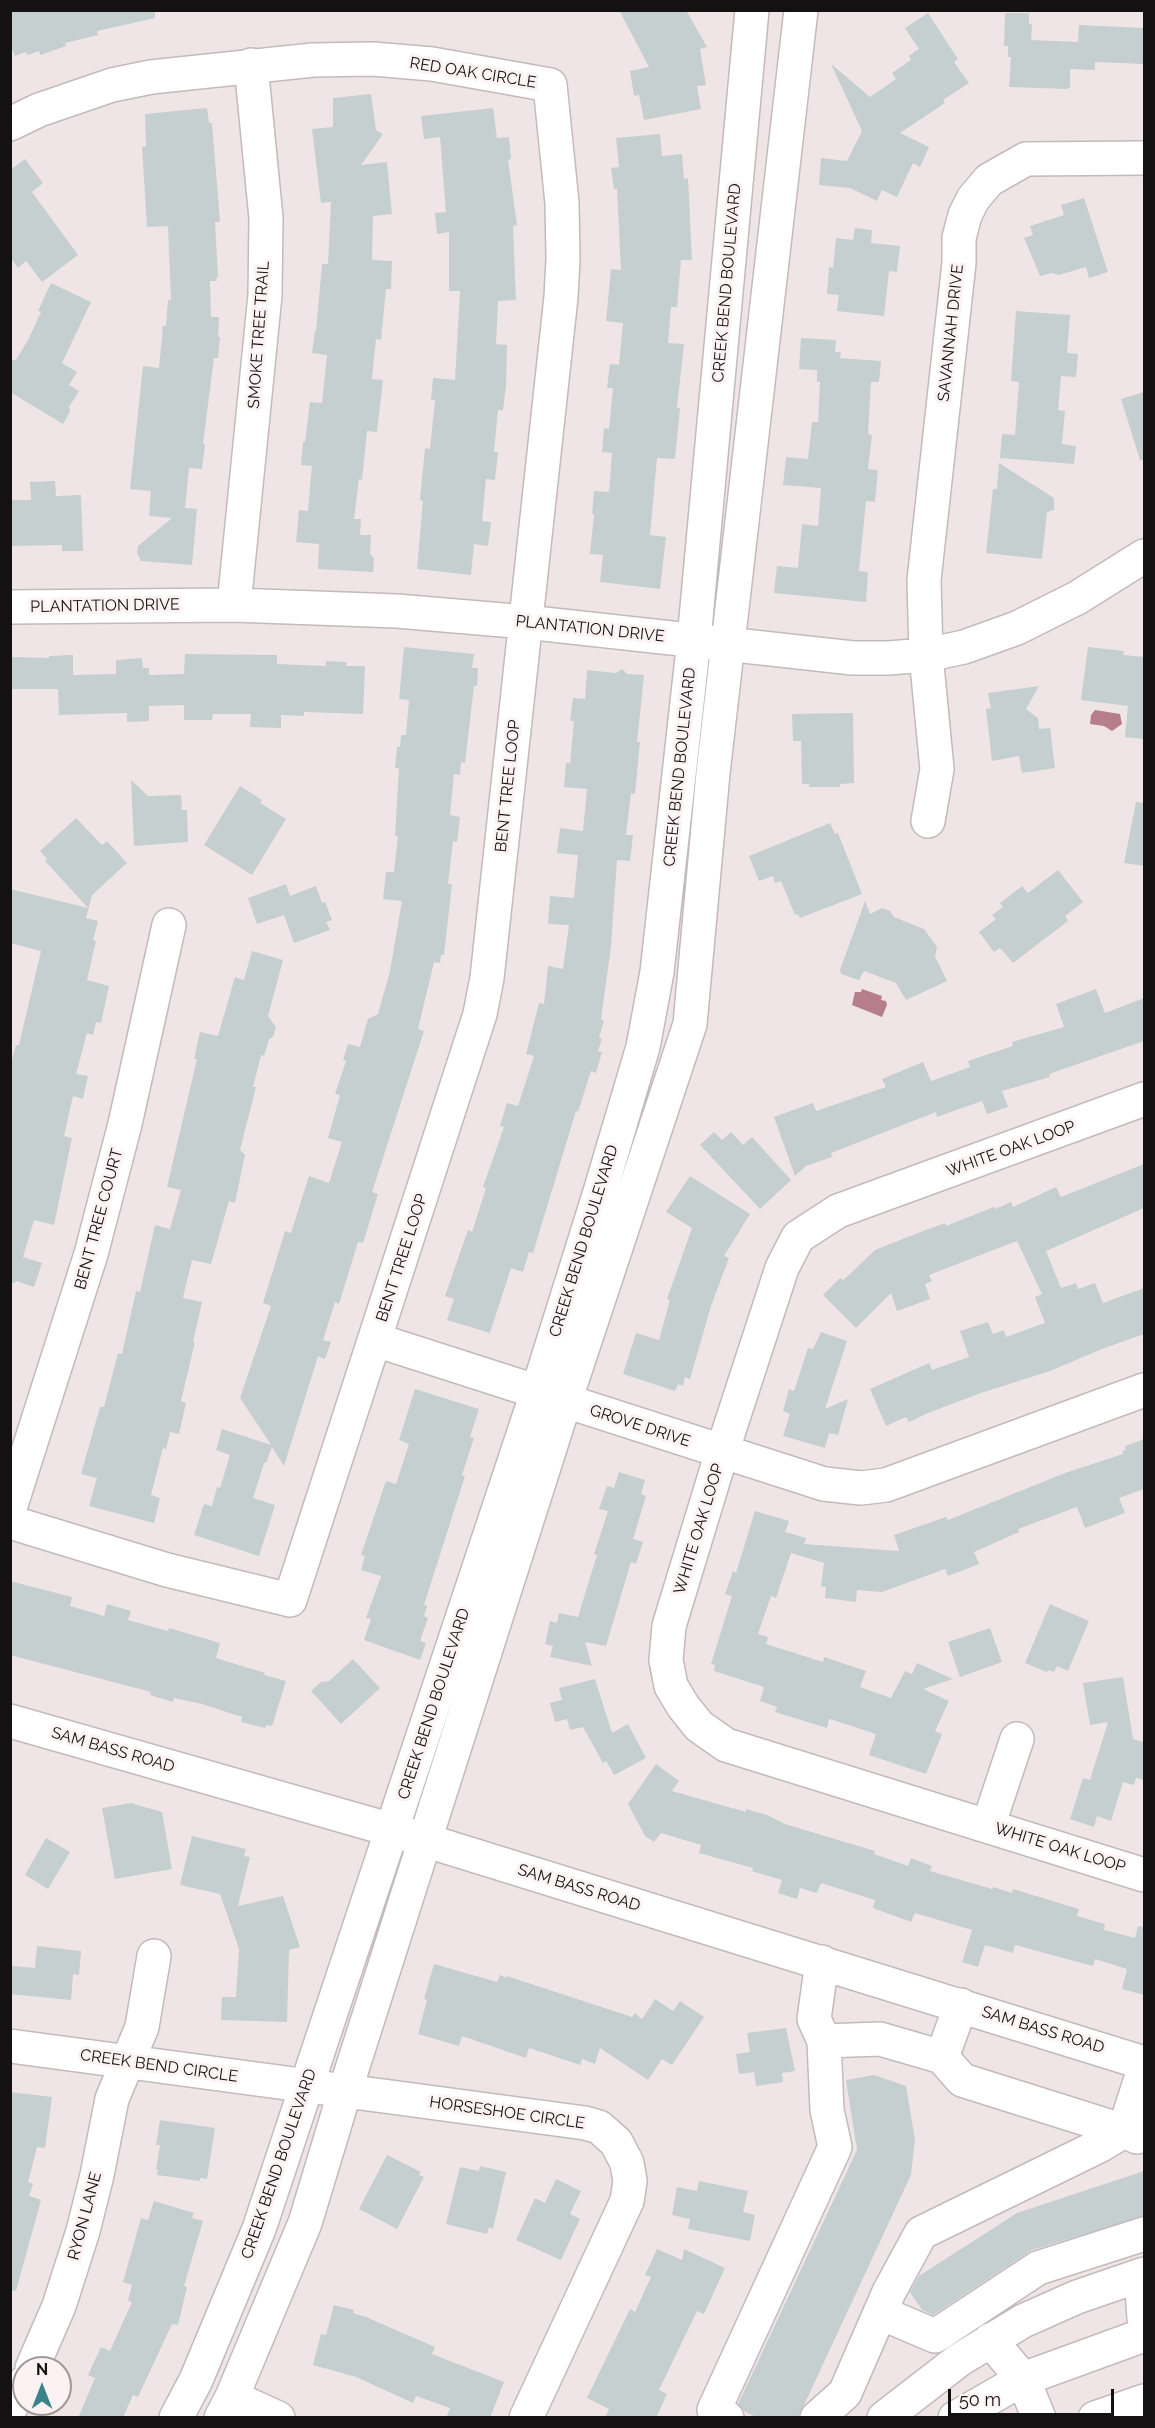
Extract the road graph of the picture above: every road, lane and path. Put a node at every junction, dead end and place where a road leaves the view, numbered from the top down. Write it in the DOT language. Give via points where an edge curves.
graph roads {
  1 [pos="752,10"];
  2 [pos="801,10"];
  3 [pos="251,65"];
  4 [pos="10,124"];
  5 [pos="1144,158"];
  6 [pos="1144,556"];
  7 [pos="234,605"];
  8 [pos="10,607"];
  9 [pos="526,622"];
  10 [pos="694,640"];
  11 [pos="727,642"];
  12 [pos="926,655"];
  13 [pos="928,821"];
  14 [pos="169,925"];
  15 [pos="1144,1099"];
  16 [pos="376,1340"];
  17 [pos="1144,1390"];
  18 [pos="551,1397"];
  19 [pos="722,1452"];
  20 [pos="10,1508"];
  21 [pos="10,1522"];
  22 [pos="10,1721"];
  23 [pos="1017,1739"];
  24 [pos="988,1826"];
  25 [pos="392,1830"];
  26 [pos="424,1840"];
  27 [pos="1144,1875"];
  28 [pos="154,1956"];
  29 [pos="822,1962"];
  30 [pos="961,2005"];
  31 [pos="824,2041"];
  32 [pos="10,2046"];
  33 [pos="942,2057"];
  34 [pos="128,2061"];
  35 [pos="1144,2063"];
  36 [pos="1144,2069"];
  37 [pos="307,2086"];
  38 [pos="345,2091"];
  39 [pos="1134,2136"];
  40 [pos="1144,2234"];
  41 [pos="1143,2275"];
  42 [pos="881,2313"];
  43 [pos="1144,2318"];
  44 [pos="1144,2335"];
  45 [pos="990,2340"];
  46 [pos="37,2356"];
  47 [pos="1023,2379"];
  48 [pos="1144,2401"];
  49 [pos="227,2407"];
  50 [pos="886,2417"];
  51 [pos="176,2418"];
  52 [pos="278,2418"];
  53 [pos="526,2418"];
  54 [pos="727,2418"];
  55 [pos="817,2418"];
  56 [pos="955,2418"];
  57 [pos="1038,2418"];
  58 [pos="1095,2418"];
  1 -- 10 [label="street, CREEK BEND BOULEVARD"];
  2 -- 11 [label="street, CREEK BEND BOULEVARD"];
  3 -- 4 [label="street, RED OAK CIRCLE" via="112,85"];
  3 -- 7 [label="street, SMOKE TREE TRAIL" via="266,218 265,295"];
  3 -- 9 [label="street, RED OAK CIRCLE" via="373,59 432,64 550,85 562,203 563,260"];
  5 -- 12 [label="street, SAVANNAH DRIVE" via="1026,159 988,180 965,215 959,238 924,580"];
  6 -- 12 [label="street, PLANTATION DRIVE" via="1077,598 1017,628 964,647"];
  7 -- 8 [label="street, PLANTATION DRIVE"];
  7 -- 9 [label="street, PLANTATION DRIVE" via="397,611"];
  9 -- 10 [label="street, PLANTATION DRIVE"];
  9 -- 16 [label="street, BENT TREE LOOP" via="480,1014"];
  10 -- 11 [label="street, PLANTATION DRIVE"];
  10 -- 18 [label="street, CREEK BEND BOULEVARD" via="657,972 643,1047 600,1192"];
  11 -- 12 [label="street, PLANTATION DRIVE" via="853,658"];
  11 -- 18 [label="street, CREEK BEND BOULEVARD" via="690,1024"];
  12 -- 13 [label="street, SAVANNAH DRIVE" via="937,769"];
  14 -- 20 [label="street, BENT TREE COURT" via="125,1124 91,1254"];
  15 -- 19 [label="street, WHITE OAK LOOP" via="838,1211 798,1237 782,1268"];
  16 -- 18 [label="street, GROVE DRIVE"];
  16 -- 21 [label="street, BENT TREE LOOP" via="290,1600 167,1570"];
  17 -- 19 [label="street, GROVE DRIVE" via="878,1486 824,1484"];
  18 -- 19 [label="street, GROVE DRIVE"];
  18 -- 25 [label="street, CREEK BEND BOULEVARD"];
  18 -- 26 [label="street, CREEK BEND BOULEVARD"];
  19 -- 24 [label="street, WHITE OAK LOOP" via="668,1632 666,1660 671,1686 683,1707 714,1738 738,1750"];
  22 -- 25 [label="street, SAM BASS ROAD"];
  23 -- 24 [label="street"];
  24 -- 27 [label="street, WHITE OAK LOOP"];
  25 -- 26 [label="street, SAM BASS ROAD"];
  25 -- 37 [label="street, CREEK BEND BOULEVARD"];
  26 -- 29 [label="street, SAM BASS ROAD"];
  26 -- 38 [label="street, CREEK BEND BOULEVARD"];
  28 -- 34 [label="street, RYON LANE" via="142,2027"];
  29 -- 30 [label="street, SAM BASS ROAD"];
  29 -- 31 [label="street" via="814,2019"];
  30 -- 33 [label="street"];
  30 -- 35 [label="street, SAM BASS ROAD"];
  31 -- 33 [label="street" via="880,2039"];
  31 -- 54 [label="street" via="826,2110 835,2147 714,2410"];
  32 -- 34 [label="street, CREEK BEND CIRCLE"];
  33 -- 39 [label="street" via="962,2080"];
  34 -- 37 [label="street, CREEK BEND CIRCLE"];
  34 -- 46 [label="street, RYON LANE" via="112,2099 83,2231 59,2306"];
  36 -- 39 [label="street"];
  37 -- 38 [label="street, HORSESHOE CIRCLE"];
  37 -- 51 [label="street, CREEK BEND BOULEVARD" via="259,2229 196,2380"];
  38 -- 49 [label="street, CREEK BEND BOULEVARD" via="305,2223"];
  38 -- 53 [label="street, HORSESHOE CIRCLE" via="585,2123 598,2127 616,2142 627,2163 627,2201"];
  39 -- 42 [label="street" via="921,2233"];
  40 -- 42 [label="street" via="1038,2268 936,2336"];
  41 -- 43 [label="street"];
  41 -- 45 [label="street" via="1077,2297"];
  42 -- 55 [label="street" via="845,2394"];
  44 -- 47 [label="street"];
  45 -- 47 [label="street"];
  45 -- 50 [label="street"];
  47 -- 56 [label="street"];
  47 -- 57 [label="street"];
  48 -- 58 [label="street"];
  49 -- 52 [label="street"];
}
